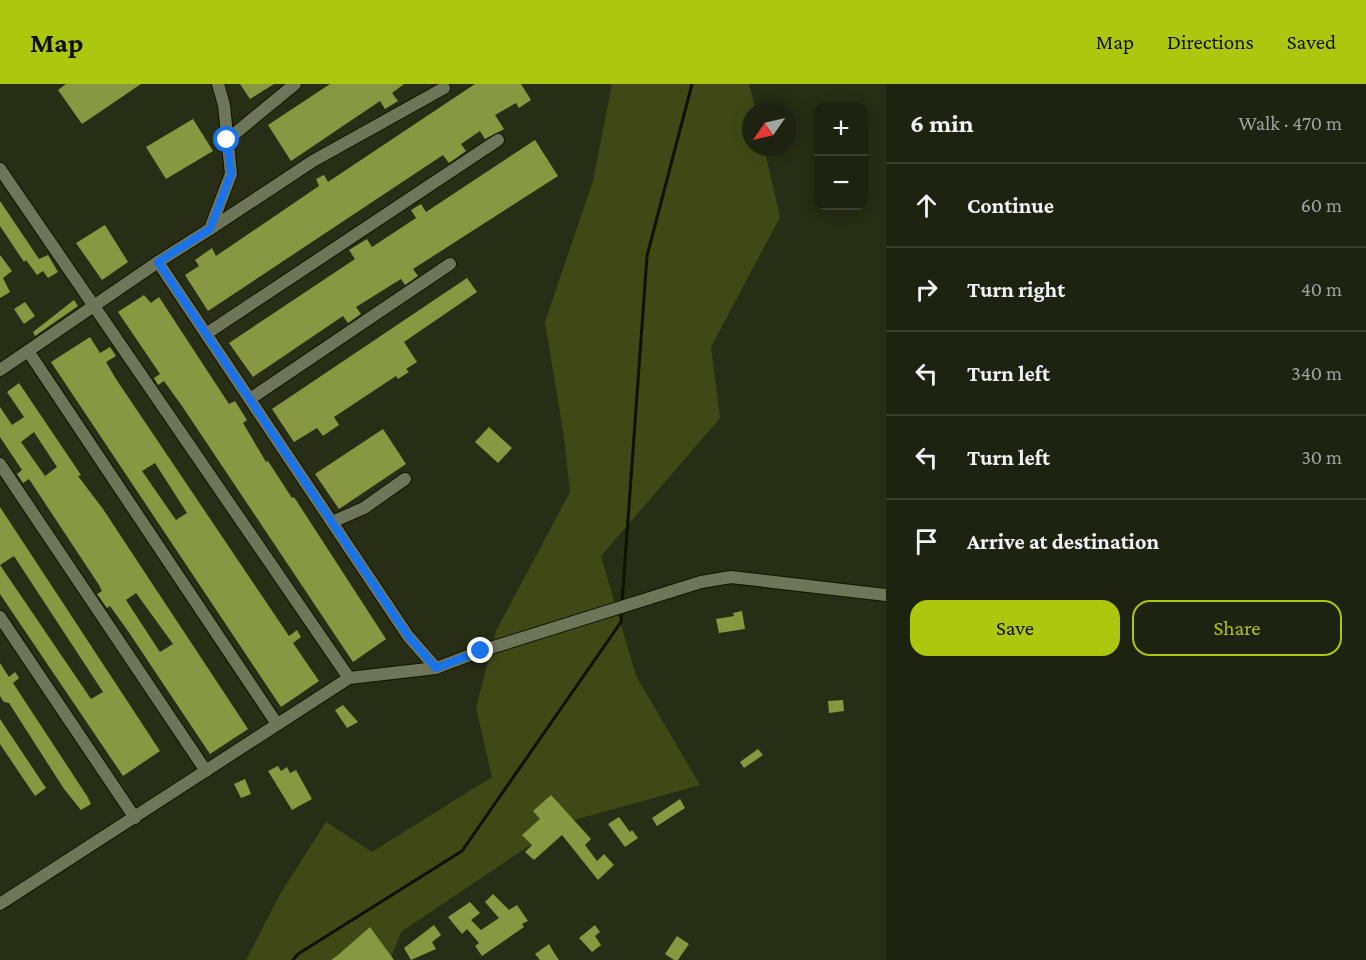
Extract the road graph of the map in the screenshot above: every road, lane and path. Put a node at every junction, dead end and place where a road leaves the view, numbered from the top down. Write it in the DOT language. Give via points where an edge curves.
graph roads {
  1 [pos="218,84"];
  2 [pos="296,84"];
  3 [pos="444,88"];
  4 [pos="227,140"];
  5 [pos="498,140"];
  6 [pos="0,169"];
  7 [pos="210,229"];
  8 [pos="158,262"];
  9 [pos="450,264"];
  10 [pos="94,304"];
  11 [pos="206,334"];
  12 [pos="28,351"];
  13 [pos="0,370"];
  14 [pos="250,399"];
  15 [pos="0,464"];
  16 [pos="405,479"];
  17 [pos="332,522"];
  18 [pos="886,595"];
  19 [pos="0,617"];
  20 [pos="436,668"];
  21 [pos="349,678"];
  22 [pos="277,724"];
  23 [pos="206,771"];
  24 [pos="135,818"];
  25 [pos="0,904"];
  1 -- 4 [label="street"];
  2 -- 4 [label="street"];
  3 -- 7 [label="street" via="313,161"];
  4 -- 7 [label="street" via="231,174"];
  5 -- 11 [label="street"];
  6 -- 10 [label="street"];
  7 -- 8 [label="street"];
  8 -- 10 [label="street"];
  8 -- 11 [label="street"];
  9 -- 14 [label="street"];
  10 -- 12 [label="street"];
  10 -- 21 [label="street"];
  11 -- 14 [label="street"];
  12 -- 13 [label="street"];
  12 -- 22 [label="street"];
  14 -- 17 [label="street"];
  15 -- 23 [label="street"];
  16 -- 17 [label="street" via="364,508"];
  17 -- 20 [label="street" via="408,636"];
  18 -- 20 [label="street" via="731,577 701,582"];
  19 -- 24 [label="street"];
  20 -- 21 [label="street"];
  21 -- 22 [label="street"];
  22 -- 23 [label="street"];
  23 -- 24 [label="street"];
  24 -- 25 [label="street"];
}
